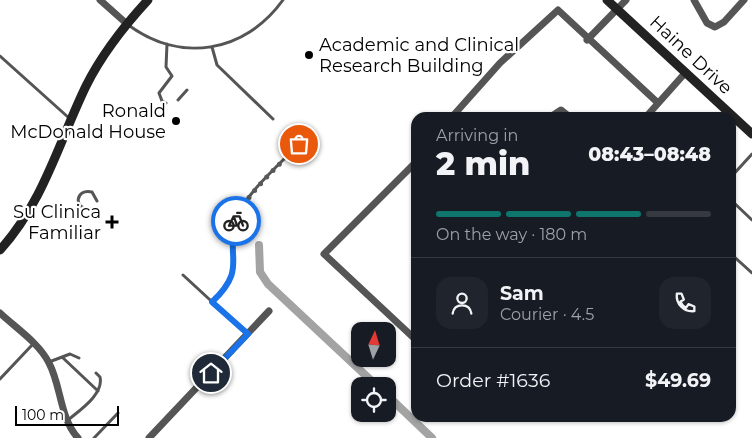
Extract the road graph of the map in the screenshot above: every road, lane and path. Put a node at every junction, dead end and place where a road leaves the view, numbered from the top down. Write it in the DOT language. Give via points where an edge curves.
graph roads {
  1 [pos="100,0"];
  2 [pos="148,0"];
  3 [pos="283,0"];
  4 [pos="607,0"];
  5 [pos="626,0"];
  6 [pos="694,0"];
  7 [pos="744,0"];
  8 [pos="617,9"];
  9 [pos="127,24"];
  10 [pos="587,40"];
  11 [pos="167,44"];
  12 [pos="212,47"];
  13 [pos="0,56"];
  14 [pos="686,72"];
  15 [pos="187,90"];
  16 [pos="178,100"];
  17 [pos="166,103"];
  18 [pos="658,104"];
  19 [pos="457,112"];
  20 [pos="651,112"];
  21 [pos="726,112"];
  22 [pos="273,119"];
  23 [pos="71,120"];
  24 [pos="736,121"];
  25 [pos="752,134"];
  26 [pos="299,144"];
  27 [pos="752,154"];
  28 [pos="411,167"];
  29 [pos="736,172"];
  30 [pos="97,201"];
  31 [pos="736,205"];
  32 [pos="90,209"];
  33 [pos="752,220"];
  34 [pos="1,248"];
  35 [pos="736,259"];
  36 [pos="752,273"];
  37 [pos="183,275"];
  38 [pos="212,302"];
  39 [pos="269,312"];
  40 [pos="0,313"];
  41 [pos="248,334"];
  42 [pos="411,335"];
  43 [pos="33,344"];
  44 [pos="62,357"];
  45 [pos="79,358"];
  46 [pos="49,362"];
  47 [pos="96,373"];
  48 [pos="0,379"];
  49 [pos="98,391"];
  50 [pos="118,413"];
  51 [pos="68,420"];
  52 [pos="78,438"];
  53 [pos="94,438"];
  54 [pos="149,438"];
  1 -- 9 [label="street"];
  2 -- 9 [label="street"];
  3 -- 12 [label="lane" via="274,13 253,31"];
  4 -- 8 [label="street, Haine Drive"];
  5 -- 8 [label="street"];
  6 -- 7 [label="street" via="707,23 714,27 724,22"];
  8 -- 10 [label="street"];
  8 -- 14 [label="street, Haine Drive"];
  9 -- 11 [label="lane" via="143,36"];
  9 -- 23 [label="street" via="94,70"];
  10 -- 18 [label="street"];
  10 -- 19 [label="street" via="558,10 500,63"];
  11 -- 12 [label="lane"];
  11 -- 17 [label="lane" via="166,67 172,76 159,93"];
  12 -- 22 [label="lane" via="217,65"];
  13 -- 23 [label="lane"];
  14 -- 18 [label="street"];
  14 -- 21 [label="street, Haine Drive"];
  15 -- 16 [label="lane"];
  18 -- 20 [label="street"];
  23 -- 34 [label="street" via="43,188 18,229"];
  24 -- 25 [label="street, Haine Drive"];
  26 -- 38 [label="lane" via="241,209 234,229 231,279"];
  27 -- 29 [label="lane"];
  28 -- 42 [label="street" via="324,254"];
  30 -- 32 [label="lane" via="92,192 80,194 79,205"];
  31 -- 33 [label="lane"];
  35 -- 36 [label="lane"];
  37 -- 38 [label="lane"];
  38 -- 41 [label="lane"];
  39 -- 41 [label="street"];
  40 -- 43 [label="street"];
  41 -- 54 [label="street"];
  43 -- 46 [label="street"];
  43 -- 48 [label="lane"];
  44 -- 45 [label="lane" via="70,354"];
  44 -- 46 [label="lane"];
  44 -- 49 [label="lane"];
  46 -- 51 [label="street"];
  47 -- 49 [label="lane" via="102,382"];
  49 -- 51 [label="lane"];
  50 -- 53 [label="lane"];
  51 -- 52 [label="street"];
}
